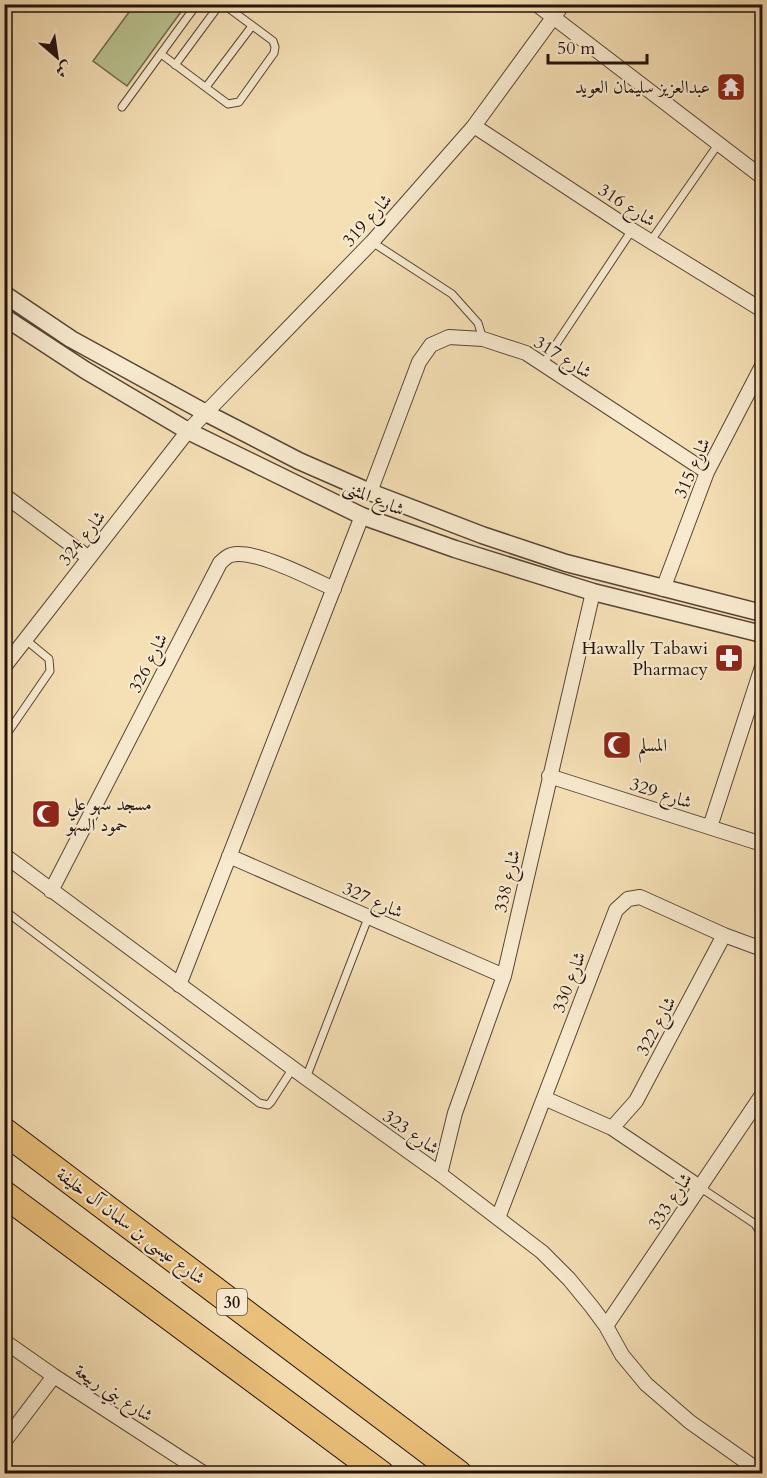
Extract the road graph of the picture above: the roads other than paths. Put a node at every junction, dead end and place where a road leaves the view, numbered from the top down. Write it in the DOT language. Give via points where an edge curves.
graph roads {
  1 [pos="197,4"];
  2 [pos="222,4"];
  3 [pos="536,4"];
  4 [pos="563,4"];
  5 [pos="555,18"];
  6 [pos="252,26"];
  7 [pos="161,54"];
  8 [pos="175,65"];
  9 [pos="206,87"];
  10 [pos="122,107"];
  11 [pos="474,126"];
  12 [pos="719,142"];
  13 [pos="762,177"];
  14 [pos="632,230"];
  15 [pos="372,242"];
  16 [pos="650,242"];
  17 [pos="4,294"];
  18 [pos="762,310"];
  19 [pos="4,317"];
  20 [pos="483,339"];
  21 [pos="543,364"];
  22 [pos="762,366"];
  23 [pos="206,413"];
  24 [pos="188,431"];
  25 [pos="707,472"];
  26 [pos="370,492"];
  27 [pos="4,495"];
  28 [pos="362,516"];
  29 [pos="89,558"];
  30 [pos="334,589"];
  31 [pos="663,589"];
  32 [pos="593,592"];
  33 [pos="762,613"];
  34 [pos="762,634"];
  35 [pos="26,640"];
  36 [pos="4,667"];
  37 [pos="762,667"];
  38 [pos="4,738"];
  39 [pos="549,776"];
  40 [pos="710,827"];
  41 [pos="762,844"];
  42 [pos="4,855"];
  43 [pos="229,856"];
  44 [pos="51,891"];
  45 [pos="4,910"];
  46 [pos="369,918"];
  47 [pos="724,935"];
  48 [pos="762,949"];
  49 [pos="504,976"];
  50 [pos="179,984"];
  51 [pos="292,1068"];
  52 [pos="306,1078"];
  53 [pos="762,1097"];
  54 [pos="544,1098"];
  55 [pos="612,1128"];
  56 [pos="5,1131"];
  57 [pos="440,1174"];
  58 [pos="701,1188"];
  59 [pos="4,1194"];
  60 [pos="498,1218"];
  61 [pos="762,1236"];
  62 [pos="606,1326"];
  63 [pos="4,1341"];
  64 [pos="54,1376"];
  65 [pos="4,1442"];
  66 [pos="758,1472"];
  67 [pos="205,1473"];
  68 [pos="381,1473"];
  69 [pos="459,1473"];
  1 -- 7 [label="lane"];
  2 -- 6 [label="lane"];
  2 -- 8 [label="lane"];
  3 -- 5 [label="street"];
  4 -- 5 [label="street, شارع 319"];
  5 -- 11 [label="street, شارع 319"];
  5 -- 12 [label="street"];
  6 -- 9 [label="lane"];
  6 -- 9 [label="lane" via="273,41 274,53 239,102 228,104"];
  7 -- 8 [label="lane"];
  7 -- 10 [label="lane"];
  8 -- 9 [label="lane"];
  11 -- 14 [label="street, شارع 316"];
  11 -- 15 [label="street, شارع 319"];
  12 -- 13 [label="street"];
  12 -- 16 [label="lane"];
  14 -- 16 [label="street, شارع 316"];
  14 -- 21 [label="lane"];
  15 -- 20 [label="lane" via="452,294 478,323"];
  15 -- 23 [label="street, شارع 319"];
  16 -- 18 [label="street, شارع 316"];
  17 -- 23 [label="street, شارع المثنى" via="71,339"];
  19 -- 24 [label="street, شارع المثنى"];
  20 -- 21 [label="street, شارع 317" via="526,353"];
  20 -- 26 [label="street, شارع 317" via="449,337 431,345 419,362"];
  21 -- 25 [label="street, شارع 317"];
  22 -- 25 [label="street, شارع 315"];
  23 -- 24 [label="street, شارع 319"];
  23 -- 26 [label="street, شارع المثنى"];
  24 -- 28 [label="street, شارع المثنى"];
  24 -- 29 [label="street, شارع 324"];
  25 -- 31 [label="street, شارع 315"];
  26 -- 31 [label="street, شارع المثنى" via="566,563"];
  27 -- 29 [label="street"];
  28 -- 30 [label="street"];
  28 -- 32 [label="street, شارع المثنى"];
  29 -- 35 [label="street, شارع 324"];
  30 -- 43 [label="street"];
  30 -- 44 [label="street, شارع 326" via="257,556 230,555 220,563"];
  31 -- 33 [label="street, شارع المثنى"];
  32 -- 34 [label="street, شارع المثنى"];
  32 -- 39 [label="street, شارع 338"];
  35 -- 36 [label="street, شارع 324"];
  35 -- 38 [label="lane" via="49,659 50,671"];
  37 -- 40 [label="street"];
  39 -- 40 [label="street, شارع 329"];
  39 -- 49 [label="street, شارع 338"];
  40 -- 41 [label="street, شارع 329"];
  42 -- 44 [label="street, شارع 323"];
  43 -- 46 [label="street, شارع 327"];
  43 -- 50 [label="street"];
  44 -- 50 [label="street, شارع 323"];
  45 -- 51 [label="lane" via="259,1103 271,1102"];
  46 -- 49 [label="street, شارع 327"];
  46 -- 52 [label="lane"];
  47 -- 48 [label="street, شارع 330"];
  47 -- 54 [label="street, شارع 330" via="640,897 628,899 616,910"];
  47 -- 55 [label="street, شارع 322" via="636,1101"];
  49 -- 57 [label="street, شارع 338" via="455,1113"];
  50 -- 51 [label="street, شارع 323"];
  51 -- 52 [label="street, شارع 323"];
  52 -- 57 [label="street, شارع 323"];
  53 -- 58 [label="street, شارع 333"];
  54 -- 55 [label="street"];
  54 -- 60 [label="street, شارع 330"];
  55 -- 58 [label="street"];
  56 -- 69 [label="highway, شارع عيسى بن سلمان آل خليفة / 30"];
  57 -- 60 [label="street, شارع 323"];
  58 -- 61 [label="lane" via="755,1224"];
  58 -- 62 [label="street, شارع 333"];
  59 -- 68 [label="highway"];
  60 -- 62 [label="street, شارع 323" via="562,1272"];
  62 -- 66 [label="street, شارع 323" via="622,1355 646,1384"];
  63 -- 64 [label="street, شارع بني ربيعة"];
  64 -- 65 [label="street"];
  64 -- 67 [label="street, شارع بني ربيعة"];
}
